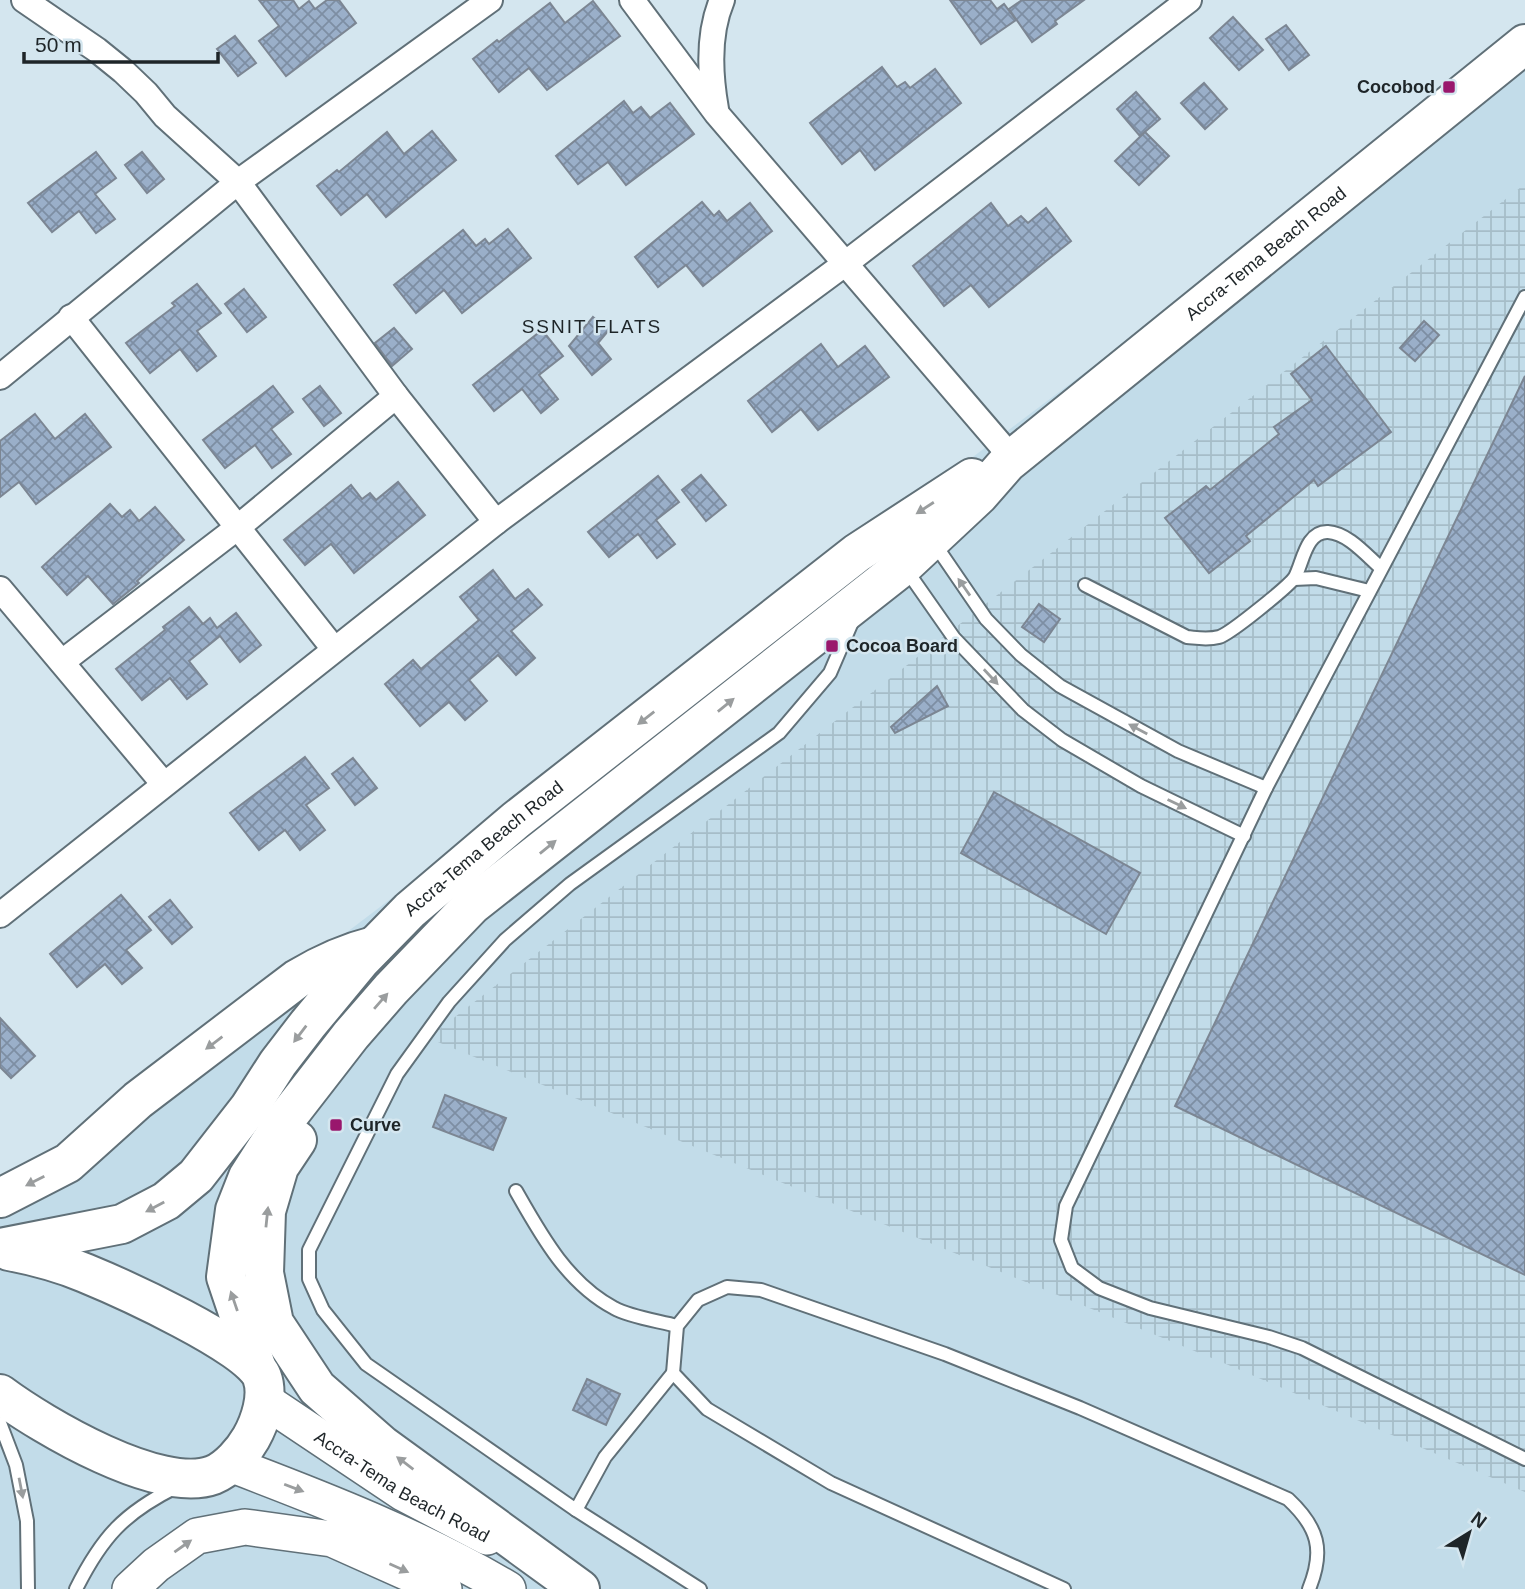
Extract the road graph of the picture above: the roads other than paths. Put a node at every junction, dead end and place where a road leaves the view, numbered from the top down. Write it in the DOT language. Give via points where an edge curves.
graph roads {
  1 [pos="24,0"];
  2 [pos="490,0"];
  3 [pos="632,0"];
  4 [pos="722,0"];
  5 [pos="1189,0"];
  6 [pos="1525,44"];
  7 [pos="717,114"];
  8 [pos="238,182"];
  9 [pos="846,263"];
  10 [pos="1525,297"];
  11 [pos="71,317"];
  12 [pos="0,377"];
  13 [pos="397,396"];
  14 [pos="1010,461"];
  15 [pos="496,522"];
  16 [pos="237,528"];
  17 [pos="932,540"];
  18 [pos="903,566"];
  19 [pos="1381,568"];
  20 [pos="1294,579"];
  21 [pos="1085,585"];
  22 [pos="0,589"];
  23 [pos="1368,591"];
  24 [pos="863,596"];
  25 [pos="334,649"];
  26 [pos="62,662"];
  27 [pos="163,783"];
  28 [pos="1266,788"];
  29 [pos="1244,836"];
  30 [pos="0,915"];
  31 [pos="376,945"];
  32 [pos="351,1035"];
  33 [pos="516,1191"];
  34 [pos="0,1198"];
  35 [pos="0,1249"];
  36 [pos="677,1326"];
  37 [pos="673,1373"];
  38 [pos="260,1383"];
  39 [pos="0,1394"];
  40 [pos="0,1423"];
  41 [pos="1525,1459"];
  42 [pos="230,1464"];
  43 [pos="193,1479"];
  44 [pos="576,1510"];
  45 [pos="441,1588"];
  46 [pos="28,1589"];
  47 [pos="76,1589"];
  48 [pos="130,1589"];
  49 [pos="508,1589"];
  50 [pos="579,1589"];
  51 [pos="700,1589"];
  52 [pos="1064,1589"];
  53 [pos="1309,1589"];
  1 -- 8 [label="street" via="123,71"];
  2 -- 8 [label="street"];
  3 -- 7 [label="street"];
  4 -- 7 [label="street" via="716,13 711,77"];
  5 -- 9 [label="street"];
  6 -- 14 [label="main road, Accra-Tema Beach Road"];
  7 -- 9 [label="street"];
  8 -- 11 [label="street"];
  8 -- 13 [label="street"];
  9 -- 14 [label="street"];
  9 -- 15 [label="street"];
  10 -- 19 [label="lane"];
  11 -- 12 [label="street"];
  11 -- 16 [label="street"];
  13 -- 15 [label="street"];
  13 -- 16 [label="street"];
  14 -- 17 [label="main road, Accra-Tema Beach Road"];
  14 -- 31 [label="main road, Accra-Tema Beach Road, one-way" via="969,480 857,553 516,820"];
  15 -- 25 [label="street"];
  16 -- 25 [label="street"];
  16 -- 26 [label="street"];
  17 -- 18 [label="main road, Accra-Tema Beach Road"];
  28 -- 17 [label="lane, one-way" via="1178,751 1060,687 986,619"];
  18 -- 24 [label="main road, Accra-Tema Beach Road"];
  18 -- 29 [label="lane, one-way" via="954,638 1023,710 1062,740 1140,786"];
  19 -- 20 [label="lane" via="1344,537 1322,533 1308,544"];
  19 -- 23 [label="lane"];
  20 -- 21 [label="lane" via="1233,629 1204,639 1186,637"];
  20 -- 23 [label="lane" via="1316,578"];
  22 -- 26 [label="street"];
  23 -- 28 [label="lane"];
  32 -- 24 [label="main road, Accra-Tema Beach Road, one-way" via="472,905"];
  24 -- 44 [label="lane" via="830,673 779,733 570,884 505,940 449,1002 397,1074 309,1250 309,1279 323,1310 366,1364"];
  25 -- 27 [label="street"];
  26 -- 27 [label="street"];
  27 -- 30 [label="street"];
  28 -- 29 [label="lane"];
  29 -- 41 [label="lane" via="1066,1206 1061,1240 1072,1268 1099,1288 1150,1308 1302,1348"];
  31 -- 34 [label="main road, one-way" via="325,962 298,979 138,1100 68,1163"];
  31 -- 35 [label="main road, Accra-Tema Beach Road, one-way" via="308,1024 196,1177 166,1201 122,1224"];
  38 -- 32 [label="main road, Accra-Tema Beach Road, one-way" via="226,1277 235,1210 248,1177 275,1135"];
  50 -- 32 [label="main road, one-way" via="382,1445 317,1388 274,1323 264,1273 266,1211 279,1167 336,1077"];
  33 -- 36 [label="lane" via="548,1248 582,1284 614,1309"];
  35 -- 38 [label="main road" via="85,1273 196,1328"];
  36 -- 37 [label="lane"];
  36 -- 53 [label="lane" via="698,1300 727,1287 761,1290 945,1354 1080,1408 1288,1499 1307,1517 1318,1546"];
  37 -- 44 [label="lane" via="605,1457"];
  37 -- 52 [label="lane" via="707,1409 831,1483"];
  38 -- 42 [label="main road" via="258,1426"];
  38 -- 50 [label="main road, Accra-Tema Beach Road" via="403,1493"];
  39 -- 43 [label="main road" via="40,1421 139,1470"];
  40 -- 46 [label="lane, one-way" via="16,1465 27,1521"];
  42 -- 43 [label="main road" via="215,1475"];
  42 -- 49 [label="main road, one-way" via="347,1509"];
  43 -- 47 [label="lane" via="146,1502 118,1524 92,1557"];
  44 -- 51 [label="lane"];
  48 -- 45 [label="main road, one-way" via="197,1536 245,1527 332,1539"];
}
